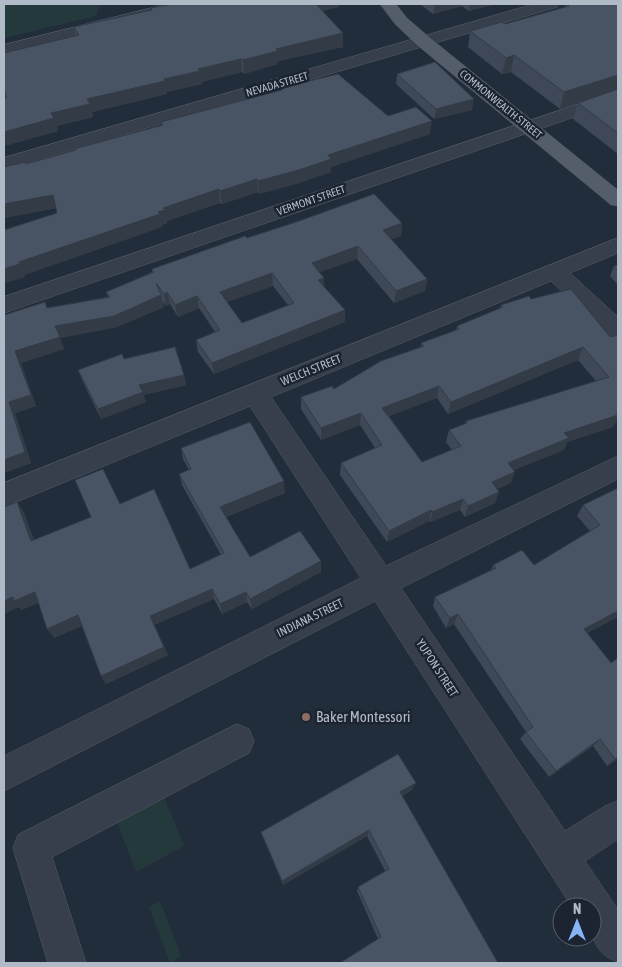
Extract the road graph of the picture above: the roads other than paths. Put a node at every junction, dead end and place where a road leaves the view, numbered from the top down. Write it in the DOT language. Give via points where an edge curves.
graph roads {
  1 [pos="186,4"];
  2 [pos="388,4"];
  3 [pos="551,4"];
  4 [pos="423,41"];
  5 [pos="4,50"];
  6 [pos="618,96"];
  7 [pos="529,126"];
  8 [pos="4,164"];
  9 [pos="618,200"];
  10 [pos="618,245"];
  11 [pos="554,271"];
  12 [pos="4,305"];
  13 [pos="618,330"];
  14 [pos="255,393"];
  15 [pos="618,466"];
  16 [pos="4,495"];
  17 [pos="381,583"];
  18 [pos="237,741"];
  19 [pos="5,768"];
  20 [pos="618,819"];
  21 [pos="561,855"];
  22 [pos="618,943"];
  23 [pos="67,963"];
  1 -- 5 [label="street"];
  2 -- 4 [label="main road, COMMONWEALTH STREET"];
  3 -- 4 [label="street, NEVADA STREET"];
  4 -- 7 [label="main road, COMMONWEALTH STREET"];
  4 -- 8 [label="street, NEVADA STREET"];
  6 -- 7 [label="street, VERMONT STREET"];
  7 -- 9 [label="main road, COMMONWEALTH STREET"];
  7 -- 12 [label="street, VERMONT STREET"];
  10 -- 11 [label="street, WELCH STREET"];
  11 -- 13 [label="street"];
  11 -- 14 [label="street, WELCH STREET"];
  14 -- 16 [label="street, WELCH STREET"];
  14 -- 17 [label="street, YUPON STREET"];
  15 -- 17 [label="street, INDIANA STREET"];
  17 -- 19 [label="street, INDIANA STREET"];
  17 -- 21 [label="street, YUPON STREET"];
  18 -- 23 [label="street" via="31,848"];
  20 -- 21 [label="street"];
  21 -- 22 [label="street, YUPON STREET"];
}
